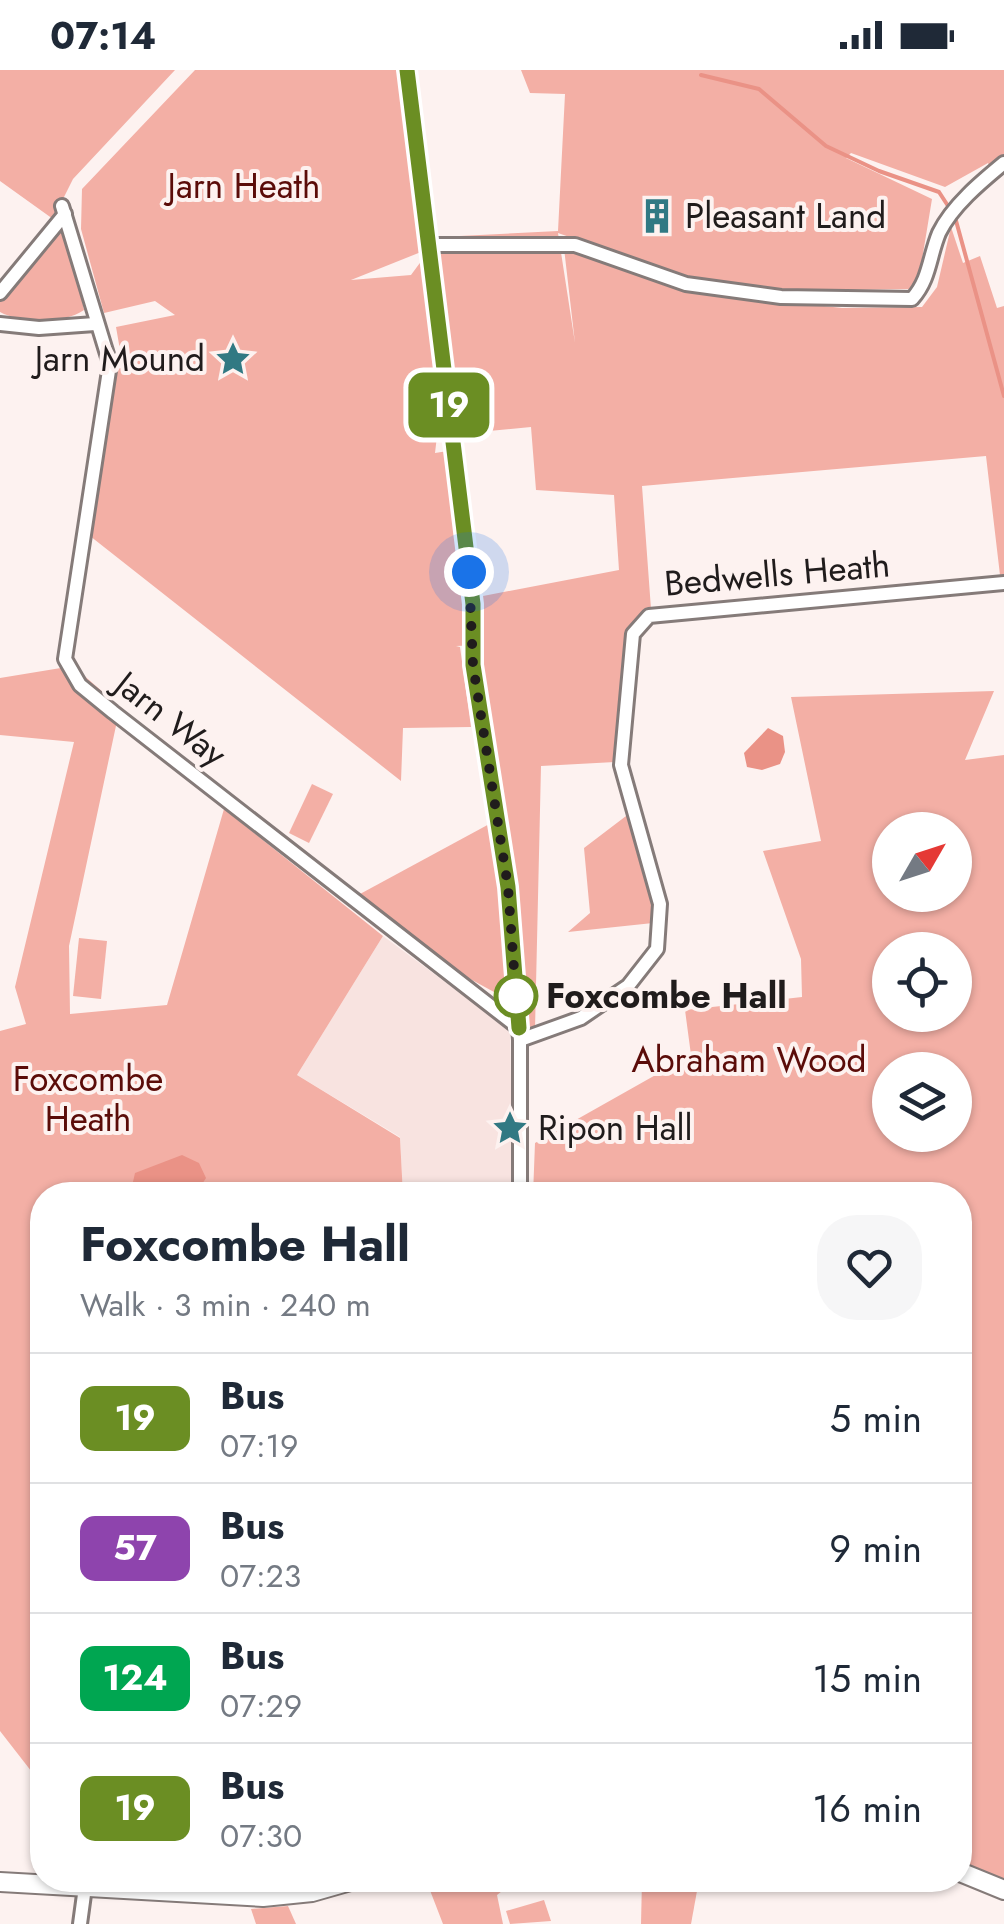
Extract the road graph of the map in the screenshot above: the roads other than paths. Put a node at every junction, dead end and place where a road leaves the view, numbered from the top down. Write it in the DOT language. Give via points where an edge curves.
graph roads {
  1 [pos="407,70"];
  2 [pos="1004,163"];
  3 [pos="431,245"];
  4 [pos="0,293"];
  5 [pos="0,324"];
  6 [pos="96,324"];
  7 [pos="1004,583"];
  8 [pos="520,1034"];
  9 [pos="520,1182"];
  10 [pos="972,1877"];
  11 [pos="0,1882"];
  12 [pos="30,1883"];
  13 [pos="1004,1890"];
  14 [pos="81,1892"];
  15 [pos="196,1892"];
  16 [pos="312,1892"];
  17 [pos="80,1924"];
  1 -- 3 [label="street"];
  2 -- 3 [label="street" via="974,187 940,232 924,286 912,299 781,297 686,284 574,245"];
  3 -- 8 [label="street" via="473,604 473,665 508,887"];
  4 -- 6 [label="street" via="64,210"];
  5 -- 6 [label="street"];
  6 -- 8 [label="street, Jarn Way" via="110,364 65,659 70,673"];
  7 -- 8 [label="street, Bedwells Heath" via="649,616 632,634 621,765 660,904 656,949 628,986 582,1018"];
  8 -- 9 [label="street"];
  10 -- 13 [label="street"];
  11 -- 12 [label="street"];
  14 -- 17 [label="street"];
  15 -- 16 [label="street"];
}
